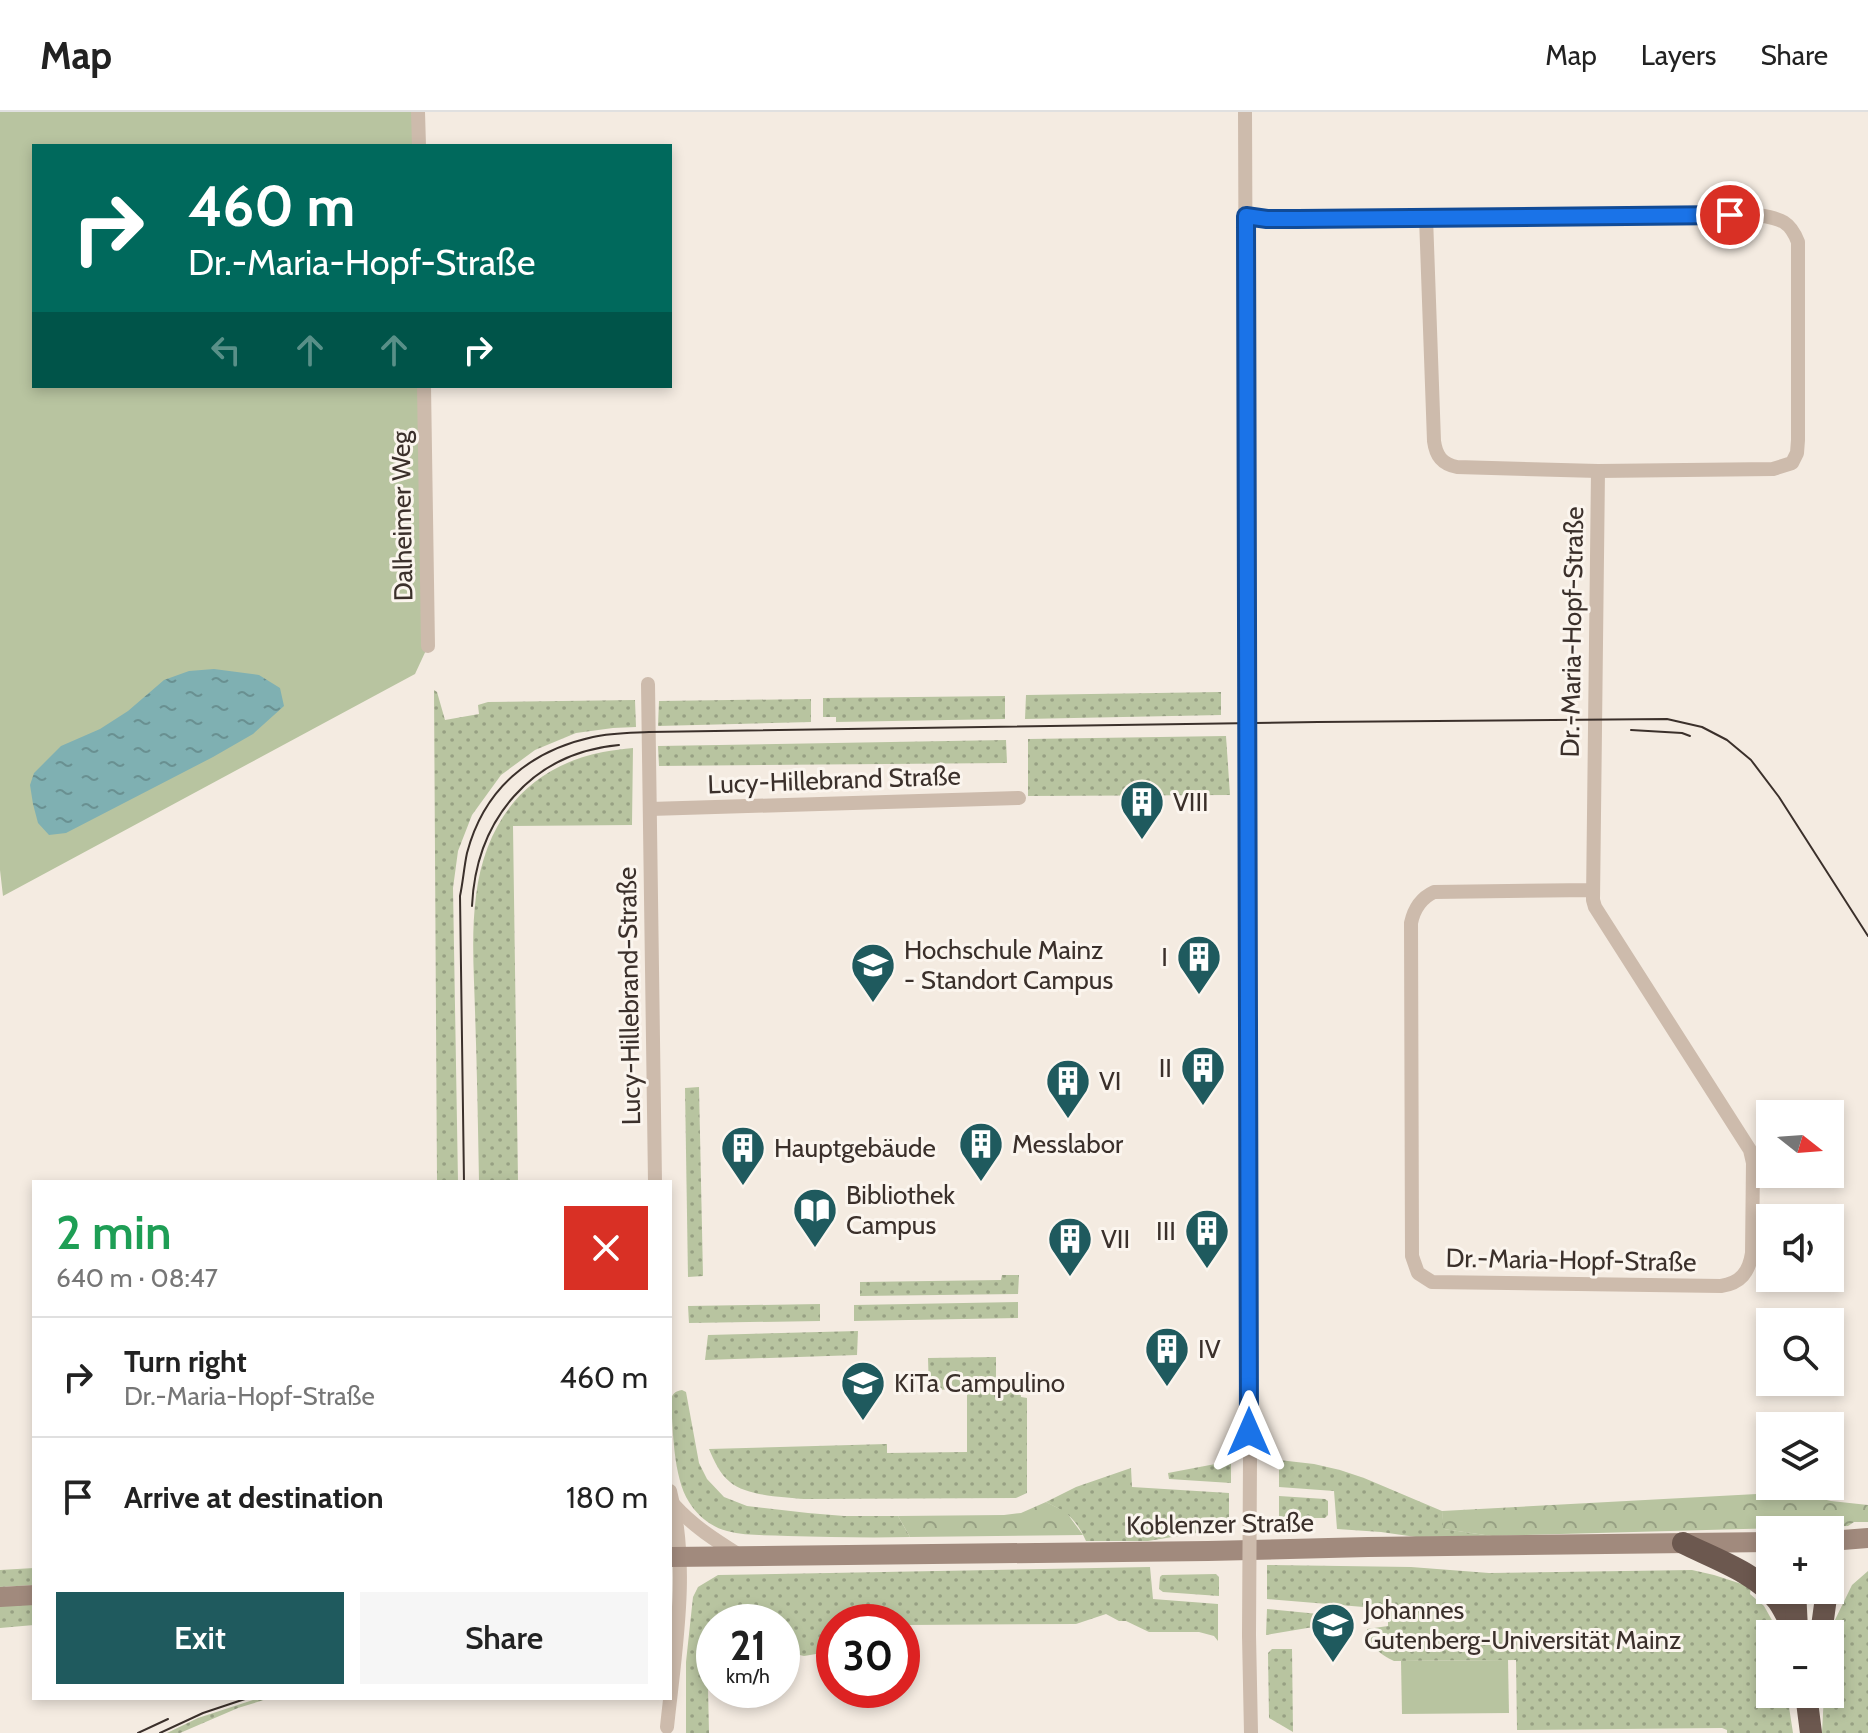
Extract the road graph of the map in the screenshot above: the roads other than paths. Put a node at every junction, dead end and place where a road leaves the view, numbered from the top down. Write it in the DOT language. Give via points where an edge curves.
graph roads {
  1 [pos="418,112"];
  2 [pos="1245,112"];
  3 [pos="419,144"];
  4 [pos="1246,216"];
  5 [pos="1426,217"];
  6 [pos="424,388"];
  7 [pos="1598,471"];
  8 [pos="428,646"];
  9 [pos="648,684"];
  10 [pos="1019,798"];
  11 [pos="650,809"];
  12 [pos="1592,890"];
  13 [pos="655,1180"];
  14 [pos="672,1498"];
  15 [pos="1868,1538"];
  16 [pos="1844,1540"];
  17 [pos="1756,1542"];
  18 [pos="1683,1543"];
  19 [pos="739,1555"];
  20 [pos="674,1557"];
  21 [pos="32,1595"];
  22 [pos="0,1597"];
  23 [pos="1789,1620"];
  24 [pos="672,1685"];
  25 [pos="663,1700"];
  26 [pos="671,1700"];
  27 [pos="668,1730"];
  28 [pos="1251,1733"];
  1 -- 3 [label="street"];
  2 -- 4 [label="street"];
  4 -- 5 [label="street, Dr.-Maria-Hopf-Straße"];
  4 -- 28 [label="street, bridge"];
  5 -- 7 [label="street, Dr.-Maria-Hopf-Straße" via="1434,441 1439,457 1457,467"];
  5 -- 7 [label="street, Dr.-Maria-Hopf-Straße" via="1759,215 1778,218 1795,234 1798,440 1792,463 1773,469"];
  6 -- 8 [label="street, Dalheimer Weg"];
  7 -- 12 [label="street, Dr.-Maria-Hopf-Straße"];
  9 -- 11 [label="street, Lucy-Hillebrand-Straße"];
  10 -- 11 [label="street, Lucy-Hillebrand Straße"];
  11 -- 13 [label="street, Lucy-Hillebrand-Straße"];
  12 -- 12 [label="street, Dr.-Maria-Hopf-Straße" via="1595,907 1750,1150 1752,1253 1747,1271 1738,1281 1721,1286 1432,1282 1418,1273 1412,1256 1413,913 1434,892"];
  14 -- 19 [label="street" via="700,1531"];
  14 -- 20 [label="street"];
  15 -- 16 [label="main road"];
  17 -- 18 [label="main road, Koblenzer Straße"];
  18 -- 19 [label="main road, Koblenzer Straße"];
  18 -- 23 [label="highway" via="1765,1588"];
  19 -- 20 [label="main road, Koblenzer Straße"];
  20 -- 24 [label="street" via="679,1607"];
  21 -- 22 [label="main road"];
  25 -- 27 [label="street"];
  26 -- 27 [label="street"];
}
